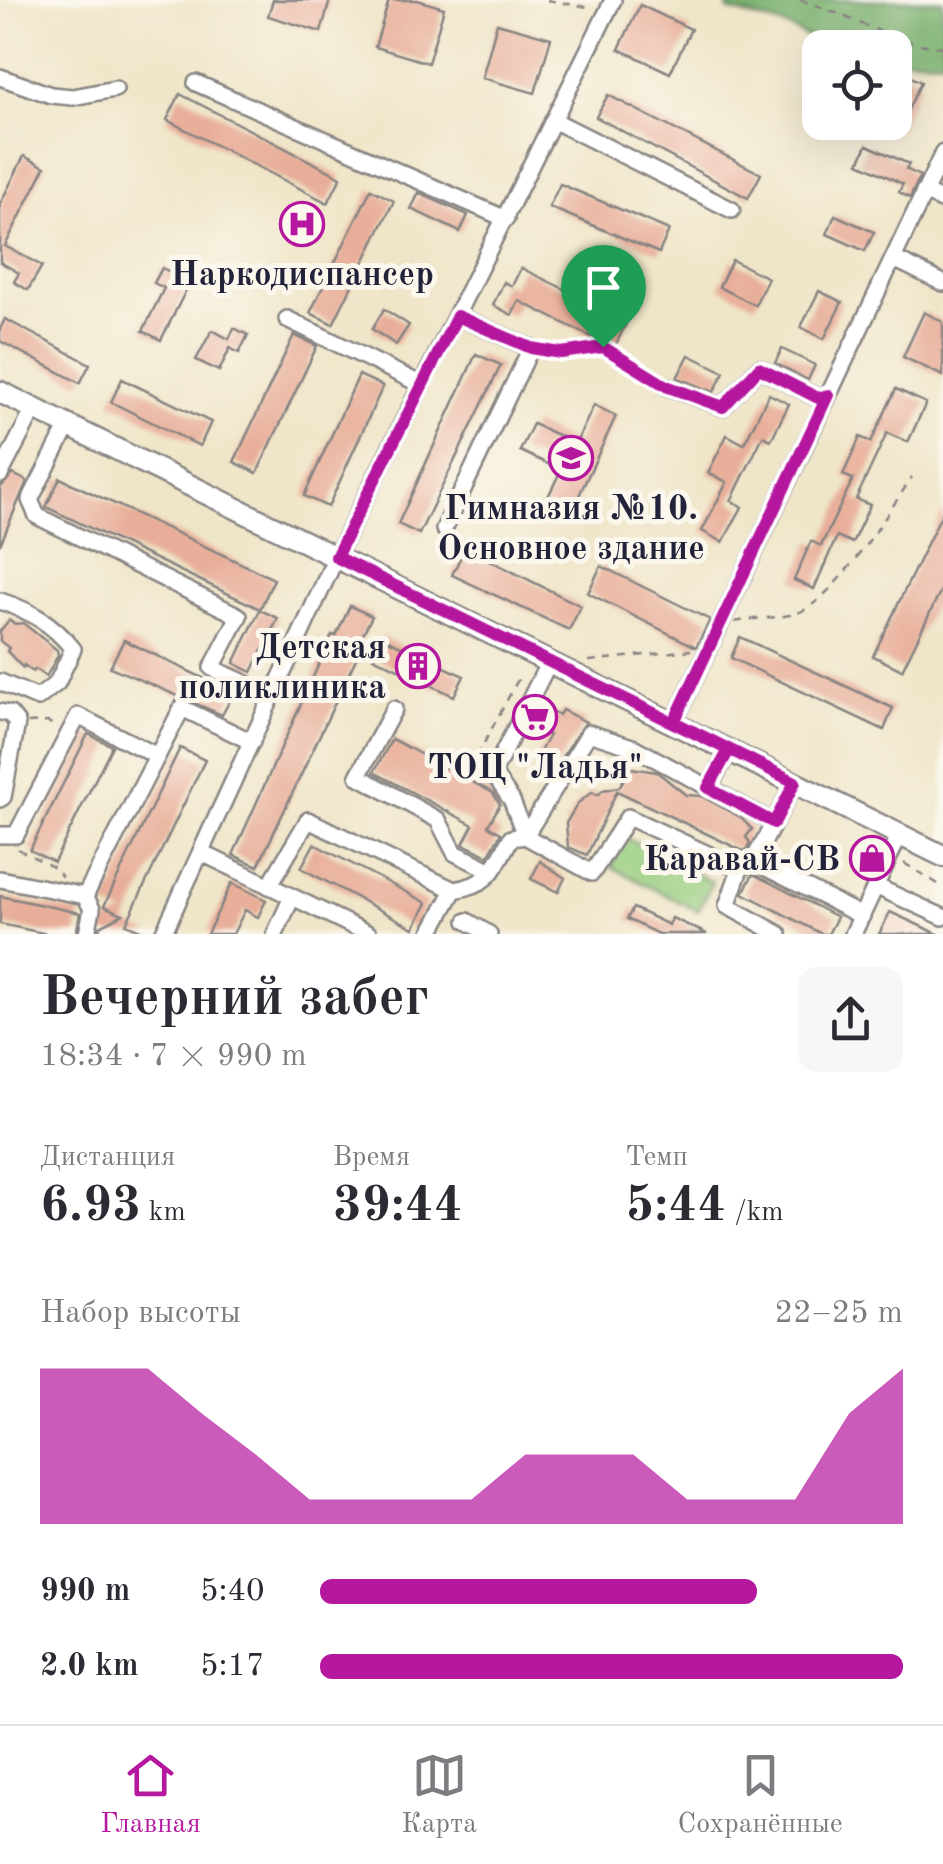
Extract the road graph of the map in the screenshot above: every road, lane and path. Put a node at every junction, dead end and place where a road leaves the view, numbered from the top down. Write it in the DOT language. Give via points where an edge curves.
graph roads {
  1 [pos="547,0"];
  2 [pos="600,0"];
  3 [pos="613,0"];
  4 [pos="800,0"];
  5 [pos="943,47"];
  6 [pos="0,77"];
  7 [pos="196,83"];
  8 [pos="115,90"];
  9 [pos="553,120"];
  10 [pos="943,153"];
  11 [pos="924,192"];
  12 [pos="943,201"];
  13 [pos="732,210"];
  14 [pos="506,218"];
  15 [pos="894,258"];
  16 [pos="943,283"];
  17 [pos="457,316"];
  18 [pos="287,319"];
  19 [pos="531,348"];
  20 [pos="422,386"];
  21 [pos="666,386"];
  22 [pos="0,392"];
  23 [pos="828,395"];
  24 [pos="34,409"];
  25 [pos="68,426"];
  26 [pos="0,475"];
  27 [pos="912,477"];
  28 [pos="444,529"];
  29 [pos="336,557"];
  30 [pos="0,602"];
  31 [pos="717,632"];
  32 [pos="588,661"];
  33 [pos="549,662"];
  34 [pos="520,674"];
  35 [pos="0,682"];
  36 [pos="273,696"];
  37 [pos="394,709"];
  38 [pos="0,712"];
  39 [pos="674,722"];
  40 [pos="17,723"];
  41 [pos="69,732"];
  42 [pos="252,742"];
  43 [pos="729,750"];
  44 [pos="157,756"];
  45 [pos="468,771"];
  46 [pos="795,782"];
  47 [pos="708,788"];
  48 [pos="0,799"];
  49 [pos="774,823"];
  50 [pos="900,834"];
  51 [pos="0,835"];
  52 [pos="525,836"];
  53 [pos="14,847"];
  54 [pos="202,853"];
  55 [pos="890,854"];
  56 [pos="943,856"];
  57 [pos="747,865"];
  58 [pos="492,871"];
  59 [pos="0,879"];
  60 [pos="270,886"];
  61 [pos="875,886"];
  62 [pos="943,887"];
  63 [pos="454,890"];
  64 [pos="80,895"];
  65 [pos="292,897"];
  66 [pos="862,916"];
  67 [pos="943,918"];
  68 [pos="468,922"];
  69 [pos="87,934"];
  70 [pos="163,934"];
  71 [pos="275,934"];
  72 [pos="369,934"];
  73 [pos="430,934"];
  74 [pos="489,934"];
  75 [pos="779,934"];
  76 [pos="853,934"];
  1 -- 2 [label="path" via="595,8"];
  3 -- 9 [label="street"];
  4 -- 5 [label="path"];
  6 -- 8 [label="street" via="51,96"];
  7 -- 14 [label="street"];
  9 -- 13 [label="street"];
  9 -- 14 [label="street"];
  10 -- 11 [label="street"];
  11 -- 12 [label="street"];
  11 -- 15 [label="street"];
  14 -- 17 [label="street"];
  15 -- 16 [label="street"];
  15 -- 23 [label="street"];
  17 -- 19 [label="street"];
  17 -- 20 [label="street"];
  18 -- 20 [label="street"];
  19 -- 21 [label="path" via="561,353 603,347"];
  19 -- 28 [label="street"];
  20 -- 29 [label="street"];
  21 -- 23 [label="street" via="723,407 759,368 818,398"];
  22 -- 24 [label="main road"];
  23 -- 31 [label="street"];
  24 -- 25 [label="main road"];
  24 -- 26 [label="street"];
  25 -- 29 [label="main road"];
  25 -- 36 [label="street" via="30,500 37,516 239,616 212,668"];
  27 -- 31 [label="path" via="836,584 799,613 759,616"];
  29 -- 33 [label="main road"];
  29 -- 36 [label="street"];
  30 -- 35 [label="street" via="56,628 73,649 57,683 38,698"];
  31 -- 32 [label="path" via="697,650"];
  31 -- 39 [label="street"];
  33 -- 39 [label="main road"];
  33 -- 52 [label="street" via="493,773"];
  34 -- 45 [label="path"];
  36 -- 42 [label="street"];
  37 -- 58 [label="street" via="358,776 438,820 455,853"];
  38 -- 40 [label="street"];
  39 -- 43 [label="main road"];
  40 -- 41 [label="path" via="47,722"];
  40 -- 48 [label="street"];
  41 -- 44 [label="street" via="78,716"];
  41 -- 51 [label="street" via="16,834"];
  42 -- 44 [label="street" via="182,708"];
  42 -- 54 [label="street"];
  43 -- 46 [label="main road"];
  43 -- 47 [label="street"];
  44 -- 64 [label="street"];
  46 -- 49 [label="street"];
  46 -- 50 [label="main road"];
  47 -- 49 [label="street"];
  47 -- 52 [label="street" via="635,748 590,733"];
  49 -- 57 [label="street"];
  50 -- 55 [label="street"];
  50 -- 56 [label="main road"];
  52 -- 57 [label="street" via="592,872 628,817"];
  52 -- 58 [label="street" via="511,838"];
  53 -- 64 [label="path" via="55,868"];
  54 -- 60 [label="street"];
  54 -- 70 [label="street"];
  55 -- 61 [label="street"];
  55 -- 62 [label="path"];
  57 -- 66 [label="street"];
  57 -- 75 [label="street" via="727,906"];
  58 -- 63 [label="street" via="478,886"];
  59 -- 64 [label="street"];
  60 -- 63 [label="street" via="308,820"];
  60 -- 65 [label="street"];
  61 -- 66 [label="street"];
  61 -- 67 [label="street"];
  63 -- 73 [label="street"];
  64 -- 69 [label="street" via="92,909"];
  65 -- 71 [label="street"];
  65 -- 72 [label="street"];
  66 -- 76 [label="street"];
  68 -- 74 [label="street"];
}
